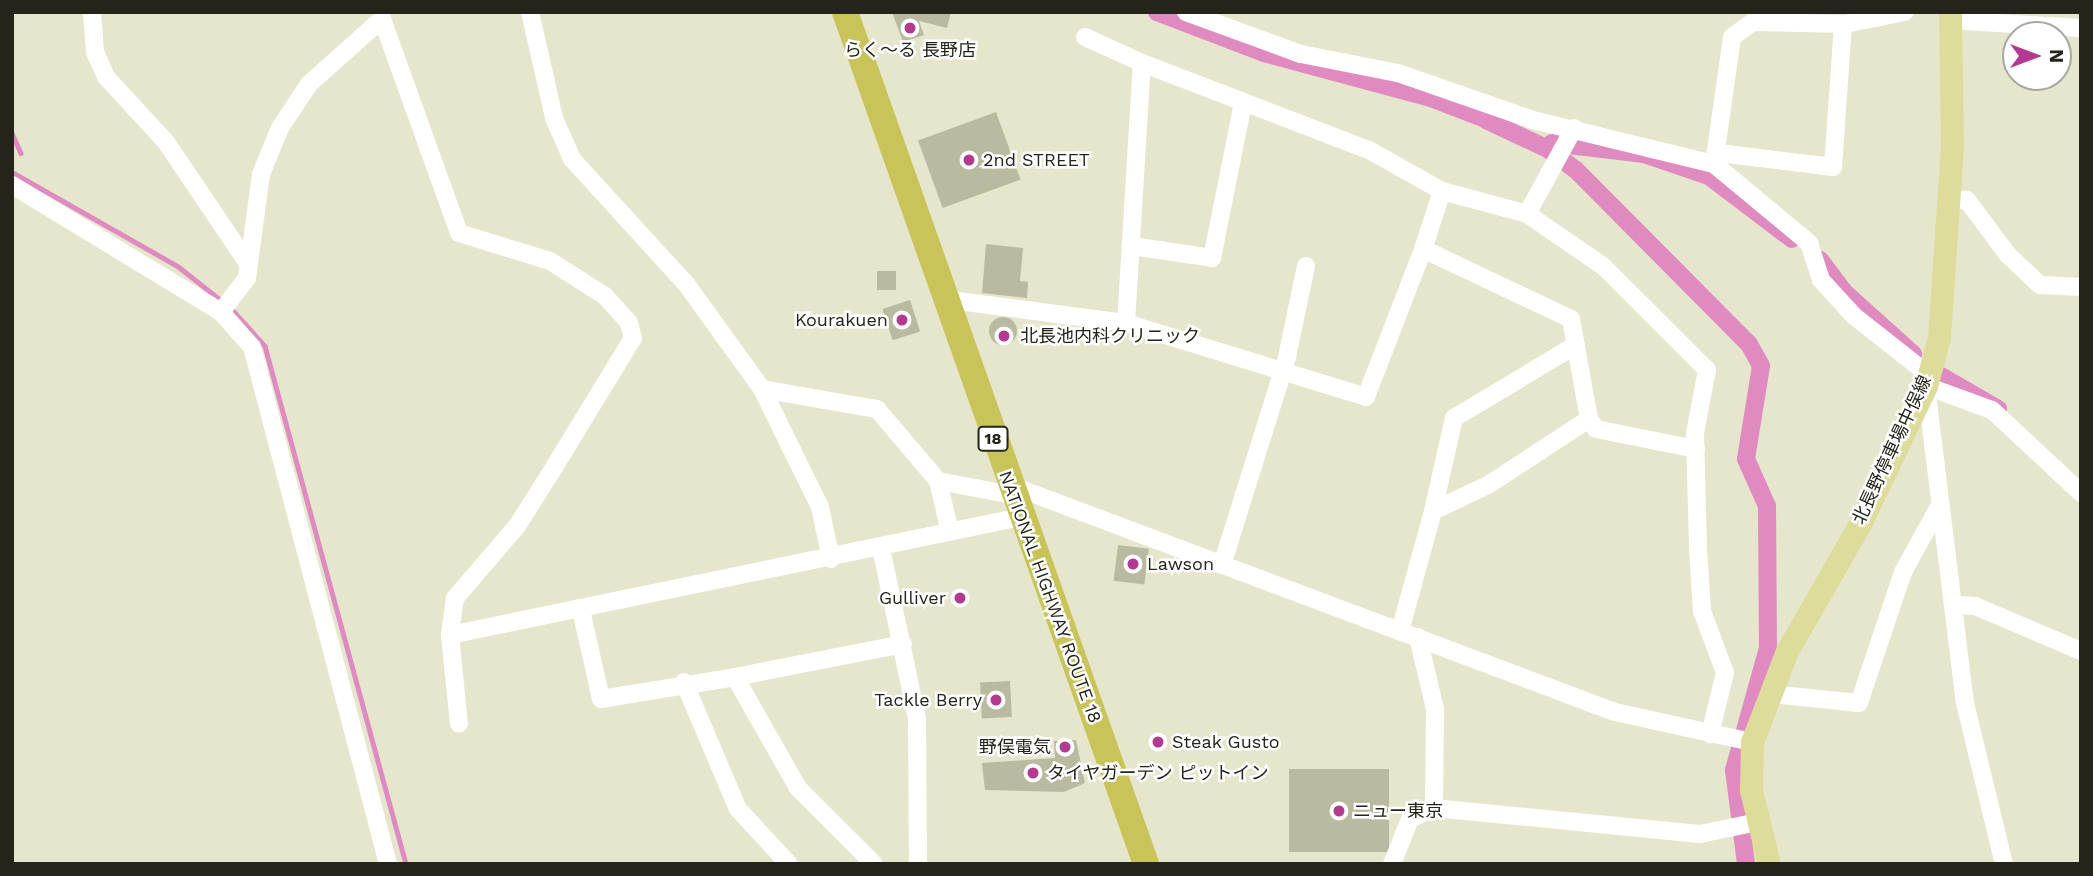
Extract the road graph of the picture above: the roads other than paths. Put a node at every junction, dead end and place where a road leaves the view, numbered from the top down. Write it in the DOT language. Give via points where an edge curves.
graph roads {
  1 [pos="92,12"];
  2 [pos="530,12"];
  3 [pos="845,12"];
  4 [pos="1186,12"];
  5 [pos="1905,12"];
  6 [pos="388,16"];
  7 [pos="1949,16"];
  8 [pos="1843,24"];
  9 [pos="2081,28"];
  10 [pos="1085,37"];
  11 [pos="1142,63"];
  12 [pos="1243,103"];
  13 [pos="1566,146"];
  14 [pos="1716,159"];
  15 [pos="12,185"];
  16 [pos="1442,191"];
  17 [pos="1948,198"];
  18 [pos="1527,214"];
  19 [pos="1132,246"];
  20 [pos="1423,249"];
  21 [pos="247,262"];
  22 [pos="1307,266"];
  23 [pos="2081,287"];
  24 [pos="943,299"];
  25 [pos="226,305"];
  26 [pos="1126,323"];
  27 [pos="1576,345"];
  28 [pos="1283,368"];
  29 [pos="1927,380"];
  30 [pos="762,389"];
  31 [pos="1589,419"];
  32 [pos="1696,449"];
  33 [pos="937,481"];
  34 [pos="2081,493"];
  35 [pos="1015,499"];
  36 [pos="1940,505"];
  37 [pos="1433,511"];
  38 [pos="950,532"];
  39 [pos="881,548"];
  40 [pos="831,559"];
  41 [pos="1222,565"];
  42 [pos="1956,605"];
  43 [pos="581,610"];
  44 [pos="1400,631"];
  45 [pos="450,635"];
  46 [pos="1418,637"];
  47 [pos="903,644"];
  48 [pos="2081,651"];
  49 [pos="735,677"];
  50 [pos="684,682"];
  51 [pos="1770,694"];
  52 [pos="458,724"];
  53 [pos="1710,734"];
  54 [pos="1743,741"];
  55 [pos="1434,808"];
  56 [pos="1747,824"];
  57 [pos="388,864"];
  58 [pos="789,864"];
  59 [pos="874,864"];
  60 [pos="918,864"];
  61 [pos="1146,864"];
  62 [pos="1392,864"];
  63 [pos="1769,864"];
  64 [pos="2004,864"];
  1 -- 21 [label="street" via="95,52 106,77 166,142"];
  2 -- 30 [label="street" via="554,118 572,159 687,285"];
  3 -- 24 [label="highway, NATIONAL HIGHWAY ROUTE 18 / 18"];
  4 -- 13 [label="street" via="1301,54 1398,73"];
  5 -- 8 [label="street"];
  6 -- 21 [label="street" via="309,84 280,128 261,174"];
  6 -- 45 [label="street" via="459,233 551,261 605,296 632,338 517,526 455,598"];
  7 -- 9 [label="street"];
  7 -- 17 [label="main road, 北長野停車場中俣線"];
  8 -- 14 [label="street" via="1753,22 1732,37"];
  8 -- 14 [label="street" via="1833,167"];
  10 -- 11 [label="street"];
  11 -- 12 [label="street"];
  11 -- 19 [label="street"];
  12 -- 16 [label="street" via="1369,150"];
  12 -- 19 [label="street" via="1212,258"];
  13 -- 14 [label="street"];
  13 -- 18 [label="street"];
  14 -- 29 [label="street" via="1809,243 1821,280"];
  15 -- 25 [label="street"];
  16 -- 18 [label="street"];
  16 -- 20 [label="street"];
  17 -- 23 [label="street" via="1967,200 2008,255 2040,285"];
  17 -- 29 [label="main road, 北長野停車場中俣線" via="1939,337"];
  18 -- 32 [label="street" via="1603,266 1703,362 1707,370"];
  19 -- 26 [label="street"];
  20 -- 27 [label="street" via="1571,319"];
  20 -- 28 [label="street" via="1366,397"];
  21 -- 25 [label="street" via="247,278"];
  22 -- 28 [label="street"];
  24 -- 26 [label="street"];
  24 -- 35 [label="highway, NATIONAL HIGHWAY ROUTE 18 / 18"];
  25 -- 57 [label="street" via="252,347 264,381"];
  26 -- 28 [label="street"];
  27 -- 31 [label="street"];
  27 -- 37 [label="street" via="1454,418"];
  28 -- 41 [label="street"];
  29 -- 34 [label="street" via="1992,410"];
  29 -- 36 [label="street"];
  29 -- 51 [label="main road, 北長野停車場中俣線"];
  30 -- 33 [label="street" via="877,409"];
  30 -- 40 [label="street" via="820,506"];
  31 -- 32 [label="street" via="1596,429"];
  31 -- 37 [label="street" via="1488,485"];
  32 -- 53 [label="street" via="1702,611 1725,673"];
  33 -- 35 [label="street"];
  33 -- 38 [label="street"];
  35 -- 38 [label="street"];
  35 -- 41 [label="street"];
  35 -- 61 [label="highway, NATIONAL HIGHWAY ROUTE 18 / 18"];
  36 -- 42 [label="street"];
  36 -- 51 [label="street" via="1903,572 1859,703"];
  37 -- 44 [label="street"];
  38 -- 39 [label="street"];
  39 -- 40 [label="street"];
  39 -- 47 [label="street"];
  40 -- 43 [label="street"];
  41 -- 44 [label="street"];
  42 -- 48 [label="street" via="1975,606"];
  42 -- 64 [label="street" via="1965,703"];
  43 -- 45 [label="street"];
  43 -- 50 [label="street" via="601,699"];
  44 -- 46 [label="street"];
  45 -- 52 [label="street"];
  46 -- 53 [label="street" via="1615,712"];
  46 -- 55 [label="street" via="1435,709"];
  47 -- 49 [label="street"];
  47 -- 60 [label="street" via="920,776"];
  49 -- 50 [label="street"];
  49 -- 59 [label="street" via="798,788"];
  50 -- 58 [label="street" via="738,809"];
  51 -- 54 [label="main road, 北長野停車場中俣線"];
  53 -- 54 [label="street"];
  54 -- 56 [label="main road, 北長野停車場中俣線"];
  55 -- 56 [label="street" via="1700,834"];
  55 -- 62 [label="street" via="1410,819"];
  56 -- 63 [label="main road, 北長野停車場中俣線"];
}
